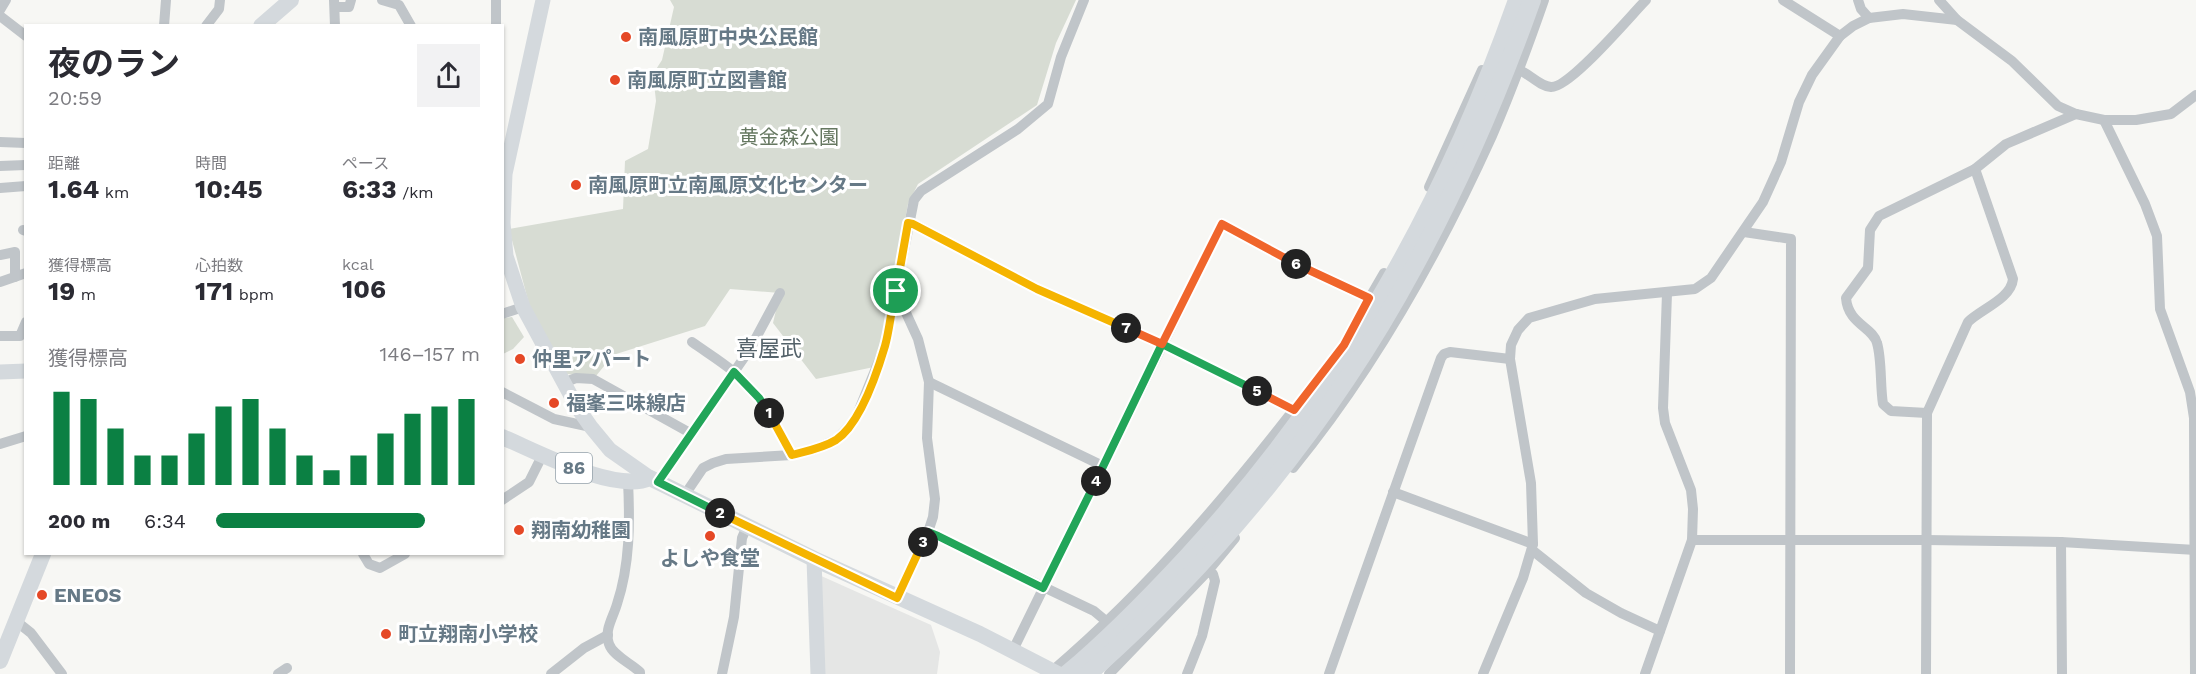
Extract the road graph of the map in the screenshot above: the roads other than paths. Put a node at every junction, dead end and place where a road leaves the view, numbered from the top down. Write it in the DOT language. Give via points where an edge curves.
graph roads {
  1 [pos="6,0"];
  2 [pos="166,0"];
  3 [pos="220,0"];
  4 [pos="291,0"];
  5 [pos="351,0"];
  6 [pos="382,0"];
  7 [pos="496,0"];
  8 [pos="543,0"];
  9 [pos="1084,0"];
  10 [pos="1508,0"];
  11 [pos="1517,0"];
  12 [pos="1532,0"];
  13 [pos="1544,0"];
  14 [pos="1646,0"];
  15 [pos="1783,0"];
  16 [pos="1858,0"];
  17 [pos="1940,0"];
  18 [pos="334,3"];
  19 [pos="0,10"];
  20 [pos="0,16"];
  21 [pos="1869,18"];
  22 [pos="1957,20"];
  23 [pos="164,24"];
  24 [pos="208,24"];
  25 [pos="263,24"];
  26 [pos="335,24"];
  27 [pos="410,24"];
  28 [pos="496,24"];
  29 [pos="24,34"];
  30 [pos="1840,36"];
  31 [pos="1519,70"];
  32 [pos="2196,95"];
  33 [pos="2076,114"];
  34 [pos="2104,120"];
  35 [pos="0,142"];
  36 [pos="24,143"];
  37 [pos="24,165"];
  38 [pos="0,166"];
  39 [pos="1975,170"];
  40 [pos="24,186"];
  41 [pos="504,186"];
  42 [pos="0,188"];
  43 [pos="908,223"];
  44 [pos="1744,232"];
  45 [pos="504,243"];
  46 [pos="0,255"];
  47 [pos="20,275"];
  48 [pos="0,282"];
  49 [pos="896,291"];
  50 [pos="780,293"];
  51 [pos="1667,293"];
  52 [pos="1369,298"];
  53 [pos="523,307"];
  54 [pos="504,313"];
  55 [pos="24,327"];
  56 [pos="0,336"];
  57 [pos="692,342"];
  58 [pos="1162,344"];
  59 [pos="1510,359"];
  60 [pos="24,371"];
  61 [pos="0,372"];
  62 [pos="734,372"];
  63 [pos="929,382"];
  64 [pos="563,383"];
  65 [pos="504,393"];
  66 [pos="1294,410"];
  67 [pos="1927,413"];
  68 [pos="591,427"];
  69 [pos="692,434"];
  70 [pos="24,437"];
  71 [pos="504,438"];
  72 [pos="0,444"];
  73 [pos="543,454"];
  74 [pos="792,455"];
  75 [pos="1103,466"];
  76 [pos="654,480"];
  77 [pos="628,481"];
  78 [pos="1393,492"];
  79 [pos="684,496"];
  80 [pos="504,499"];
  81 [pos="747,526"];
  82 [pos="928,532"];
  83 [pos="1692,540"];
  84 [pos="1791,540"];
  85 [pos="1926,540"];
  86 [pos="2061,542"];
  87 [pos="1532,547"];
  88 [pos="2195,550"];
  89 [pos="43,555"];
  90 [pos="364,555"];
  91 [pos="403,555"];
  92 [pos="814,559"];
  93 [pos="1207,572"];
  94 [pos="1043,588"];
  95 [pos="897,598"];
  96 [pos="16,621"];
  97 [pos="1106,621"];
  98 [pos="1660,631"];
  99 [pos="608,634"];
  100 [pos="1012,650"];
  101 [pos="0,661"];
  102 [pos="1056,673"];
  103 [pos="62,674"];
  104 [pos="552,674"];
  105 [pos="640,674"];
  106 [pos="722,674"];
  107 [pos="818,674"];
  108 [pos="1088,674"];
  109 [pos="1109,674"];
  110 [pos="1187,674"];
  111 [pos="1329,674"];
  112 [pos="1483,674"];
  113 [pos="1645,674"];
  114 [pos="1790,674"];
  115 [pos="1926,674"];
  116 [pos="2062,674"];
  117 [pos="2195,674"];
  1 -- 19 [label="street"];
  2 -- 23 [label="street"];
  3 -- 24 [label="street" via="219,9"];
  4 -- 25 [label="main road"];
  5 -- 18 [label="street" via="349,7"];
  6 -- 27 [label="street" via="399,5"];
  7 -- 28 [label="street"];
  8 -- 41 [label="main road"];
  9 -- 43 [label="street" via="1061,57 1048,104 1018,129 921,191 911,206"];
  10 -- 52 [label="street" via="1490,52 1413,225"];
  11 -- 102 [label="highway" via="1496,60 1438,193 1395,274 1323,388 1230,510 1126,620"];
  12 -- 108 [label="highway" via="1504,77 1450,198 1372,339 1291,455 1240,518 1137,630"];
  13 -- 31 [label="street"];
  14 -- 31 [label="street" via="1580,70 1557,85 1552,87 1534,80"];
  15 -- 30 [label="street"];
  16 -- 21 [label="street"];
  17 -- 22 [label="street"];
  18 -- 26 [label="street"];
  20 -- 29 [label="street"];
  21 -- 22 [label="street" via="1903,14"];
  21 -- 30 [label="street"];
  22 -- 33 [label="street" via="2012,61 2058,106"];
  30 -- 44 [label="street" via="1799,102 1781,162"];
  31 -- 93 [label="street" via="1461,201 1374,355 1315,441"];
  32 -- 34 [label="street" via="2171,114"];
  33 -- 34 [label="street"];
  33 -- 39 [label="street" via="2006,144"];
  34 -- 88 [label="street" via="2157,236 2160,309 2190,392 2194,418"];
  35 -- 36 [label="street"];
  37 -- 38 [label="street"];
  39 -- 67 [label="street" via="2013,279 2012,287 1968,322"];
  39 -- 67 [label="street" via="1879,216 1870,230 1868,268 1846,298 1852,316 1877,341 1883,404 1891,411"];
  40 -- 42 [label="street"];
  43 -- 49 [label="street"];
  43 -- 58 [label="street" via="1037,289"];
  44 -- 51 [label="street" via="1711,278 1695,289"];
  44 -- 84 [label="street" via="1791,239"];
  45 -- 53 [label="main road"];
  46 -- 47 [label="street" via="15,252"];
  47 -- 48 [label="street"];
  49 -- 63 [label="street" via="918,339"];
  49 -- 74 [label="street" via="885,346 855,420 837,439"];
  50 -- 62 [label="street"];
  51 -- 59 [label="street" via="1594,299 1529,318 1511,345"];
  51 -- 83 [label="street" via="1663,408 1690,490"];
  52 -- 58 [label="street" via="1222,224"];
  52 -- 66 [label="street" via="1344,345"];
  53 -- 54 [label="street"];
  53 -- 64 [label="main road"];
  55 -- 56 [label="street" via="20,336"];
  57 -- 62 [label="street"];
  58 -- 66 [label="street"];
  58 -- 75 [label="street"];
  59 -- 78 [label="street" via="1444,354"];
  59 -- 87 [label="street" via="1532,483"];
  60 -- 61 [label="main road"];
  62 -- 69 [label="street"];
  62 -- 74 [label="street" via="759,398"];
  63 -- 75 [label="street"];
  63 -- 82 [label="street" via="927,438 935,499"];
  64 -- 68 [label="main road"];
  64 -- 69 [label="street" via="576,378 593,379"];
  65 -- 68 [label="street" via="554,419"];
  66 -- 97 [label="street" via="1186,541"];
  67 -- 85 [label="street"];
  68 -- 76 [label="main road" via="610,450"];
  69 -- 76 [label="street"];
  70 -- 72 [label="street"];
  71 -- 73 [label="main road, 86"];
  73 -- 77 [label="main road, 86" via="582,472"];
  73 -- 80 [label="street" via="529,482"];
  74 -- 79 [label="street" via="713,463 703,468"];
  75 -- 94 [label="street"];
  76 -- 77 [label="main road, 86"];
  76 -- 79 [label="main road"];
  77 -- 99 [label="street" via="629,525 623,585"];
  78 -- 87 [label="street"];
  78 -- 111 [label="street"];
  79 -- 81 [label="main road"];
  81 -- 92 [label="main road"];
  81 -- 106 [label="street"];
  82 -- 94 [label="street"];
  82 -- 95 [label="street"];
  83 -- 84 [label="street"];
  83 -- 98 [label="street"];
  84 -- 85 [label="street"];
  84 -- 114 [label="street"];
  85 -- 86 [label="street"];
  85 -- 115 [label="street"];
  86 -- 88 [label="street"];
  86 -- 116 [label="street"];
  87 -- 98 [label="street" via="1586,593"];
  87 -- 112 [label="street"];
  88 -- 117 [label="street"];
  89 -- 96 [label="main road"];
  90 -- 91 [label="street" via="369,564 380,568"];
  92 -- 95 [label="main road"];
  92 -- 107 [label="main road"];
  93 -- 109 [label="street"];
  93 -- 110 [label="street" via="1213,574 1215,582 1202,636"];
  94 -- 97 [label="street"];
  94 -- 100 [label="street"];
  95 -- 100 [label="main road"];
  96 -- 101 [label="main road"];
  96 -- 103 [label="street" via="31,633"];
  97 -- 102 [label="street"];
  98 -- 113 [label="street"];
  99 -- 104 [label="street"];
  99 -- 105 [label="street" via="613,651"];
  100 -- 102 [label="main road"];
}
